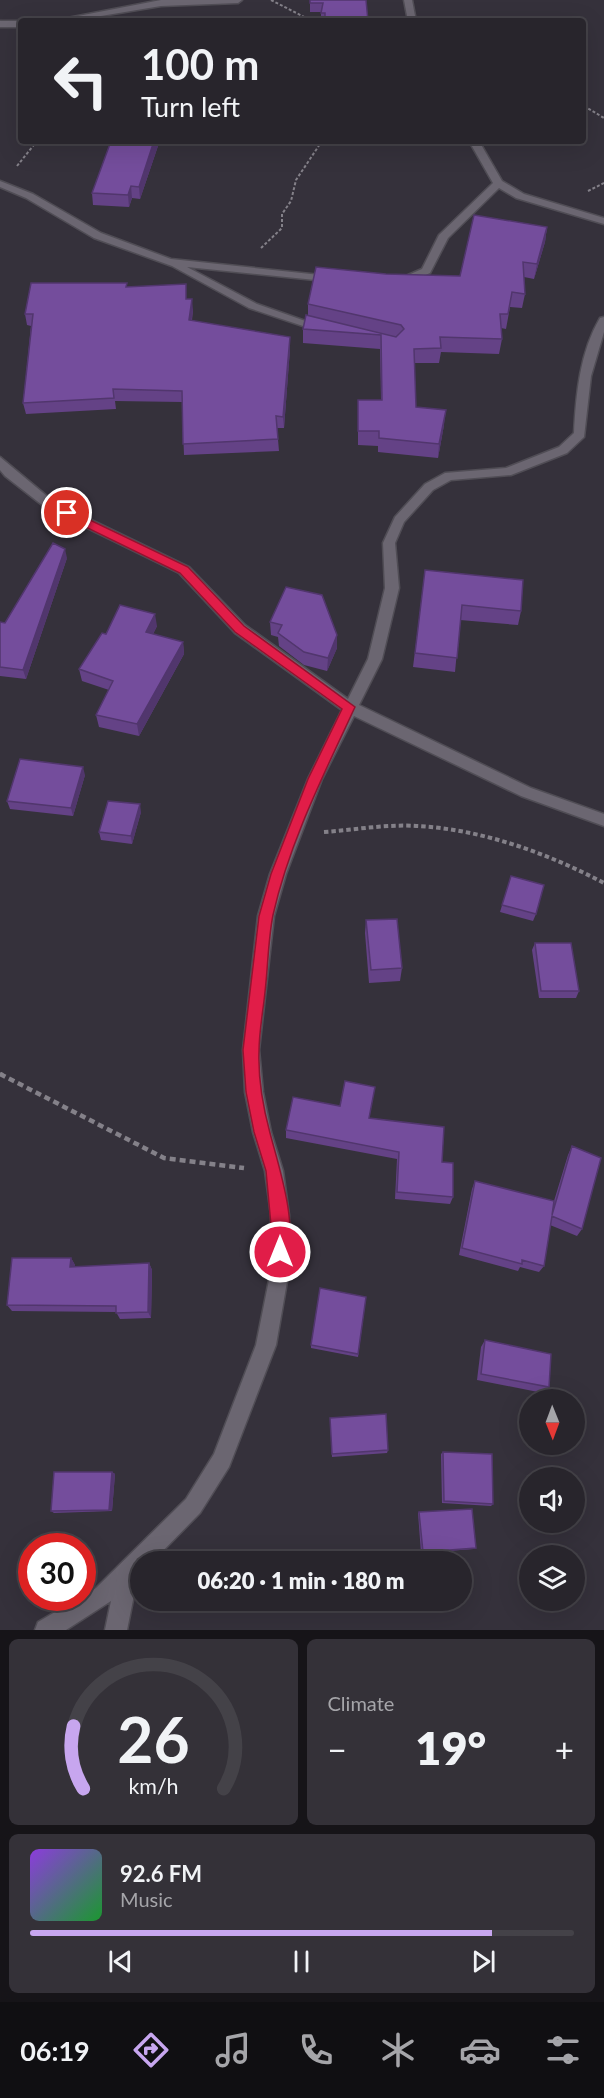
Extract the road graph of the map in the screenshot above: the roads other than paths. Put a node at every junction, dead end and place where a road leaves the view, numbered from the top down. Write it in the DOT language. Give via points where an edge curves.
graph roads {
  1 [pos="238,0"];
  2 [pos="408,0"];
  3 [pos="74,18"];
  4 [pos="411,18"];
  5 [pos="0,24"];
  6 [pos="18,24"];
  7 [pos="476,144"];
  8 [pos="498,183"];
  9 [pos="0,184"];
  10 [pos="604,221"];
  11 [pos="169,262"];
  12 [pos="343,280"];
  13 [pos="393,282"];
  14 [pos="604,320"];
  15 [pos="338,332"];
  16 [pos="0,461"];
  17 [pos="349,707"];
  18 [pos="604,820"];
  19 [pos="129,1569"];
  20 [pos="46,1630"];
  21 [pos="116,1630"];
  1 -- 3 [label="street" via="161,3"];
  2 -- 4 [label="street"];
  5 -- 6 [label="street"];
  7 -- 8 [label="street"];
  8 -- 10 [label="street" via="520,196"];
  8 -- 13 [label="street" via="443,237 426,271 415,278"];
  9 -- 11 [label="street" via="33,196 68,220 112,242"];
  11 -- 12 [label="street"];
  11 -- 15 [label="street" via="253,306"];
  14 -- 17 [label="street" via="590,360 581,404 580,434 564,450 507,472 450,476 429,487 399,520 390,543 392,588 375,659"];
  16 -- 17 [label="street" via="9,473 50,505 184,570 240,629"];
  17 -- 18 [label="street" via="526,792"];
  17 -- 19 [label="street" via="315,779 266,916 251,1050 254,1092 274,1171 280,1215 280,1270 266,1345 222,1460 193,1506"];
  19 -- 20 [label="street" via="103,1595"];
  19 -- 21 [label="street"];
}
